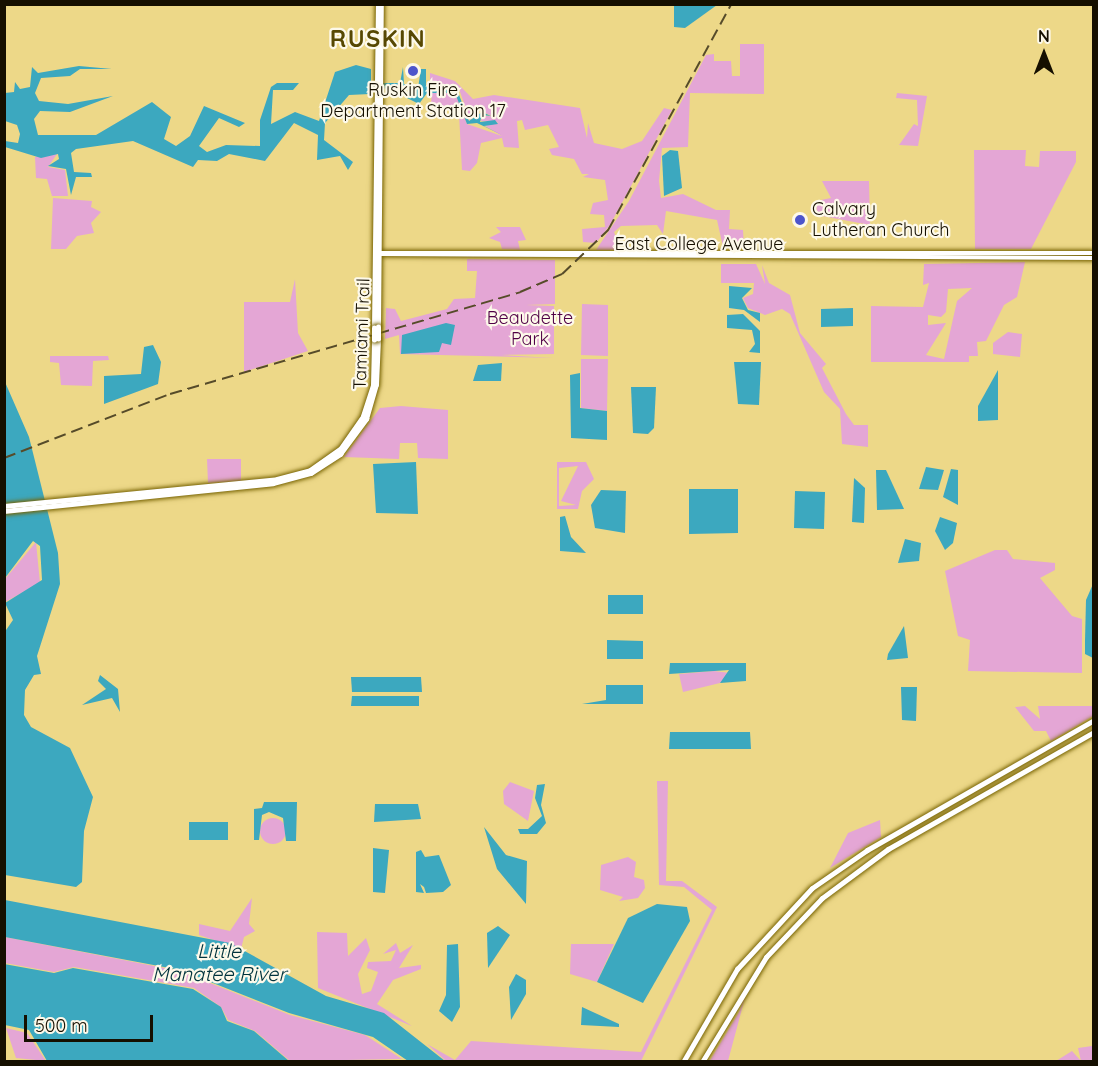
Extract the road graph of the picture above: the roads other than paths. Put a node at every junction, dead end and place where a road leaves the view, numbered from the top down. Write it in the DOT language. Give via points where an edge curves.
graph roads {
  1 [pos="380,5"];
  2 [pos="375,253"];
  3 [pos="1094,253"];
  4 [pos="517,254"];
  5 [pos="656,255"];
  6 [pos="1094,258"];
  7 [pos="47,505"];
  8 [pos="4,506"];
  9 [pos="4,511"];
  10 [pos="1094,720"];
  11 [pos="1094,732"];
  12 [pos="799,900"];
  13 [pos="778,914"];
  14 [pos="801,918"];
  15 [pos="769,960"];
  16 [pos="714,995"];
  17 [pos="700,1027"];
  18 [pos="683,1062"];
  19 [pos="702,1062"];
  1 -- 2 [label="main road, Tamiami Trail"];
  2 -- 4 [label="main road, East College Avenue"];
  2 -- 7 [label="main road, Tamiami Trail, bridge" via="376,385 366,419 345,448 317,470 273,483"];
  3 -- 5 [label="main road, East College Avenue"];
  4 -- 5 [label="main road, East College Avenue"];
  4 -- 5 [label="main road, East College Avenue"];
  5 -- 6 [label="main road, East College Avenue"];
  7 -- 8 [label="main road, Tamiami Trail"];
  7 -- 9 [label="main road, Tamiami Trail"];
  10 -- 12 [label="highway" via="867,850"];
  11 -- 14 [label="highway" via="870,861"];
  12 -- 13 [label="highway"];
  12 -- 17 [label="highway" via="742,961"];
  14 -- 15 [label="highway"];
  14 -- 19 [label="highway" via="751,977"];
  16 -- 17 [label="highway"];
  17 -- 18 [label="highway"];
}
